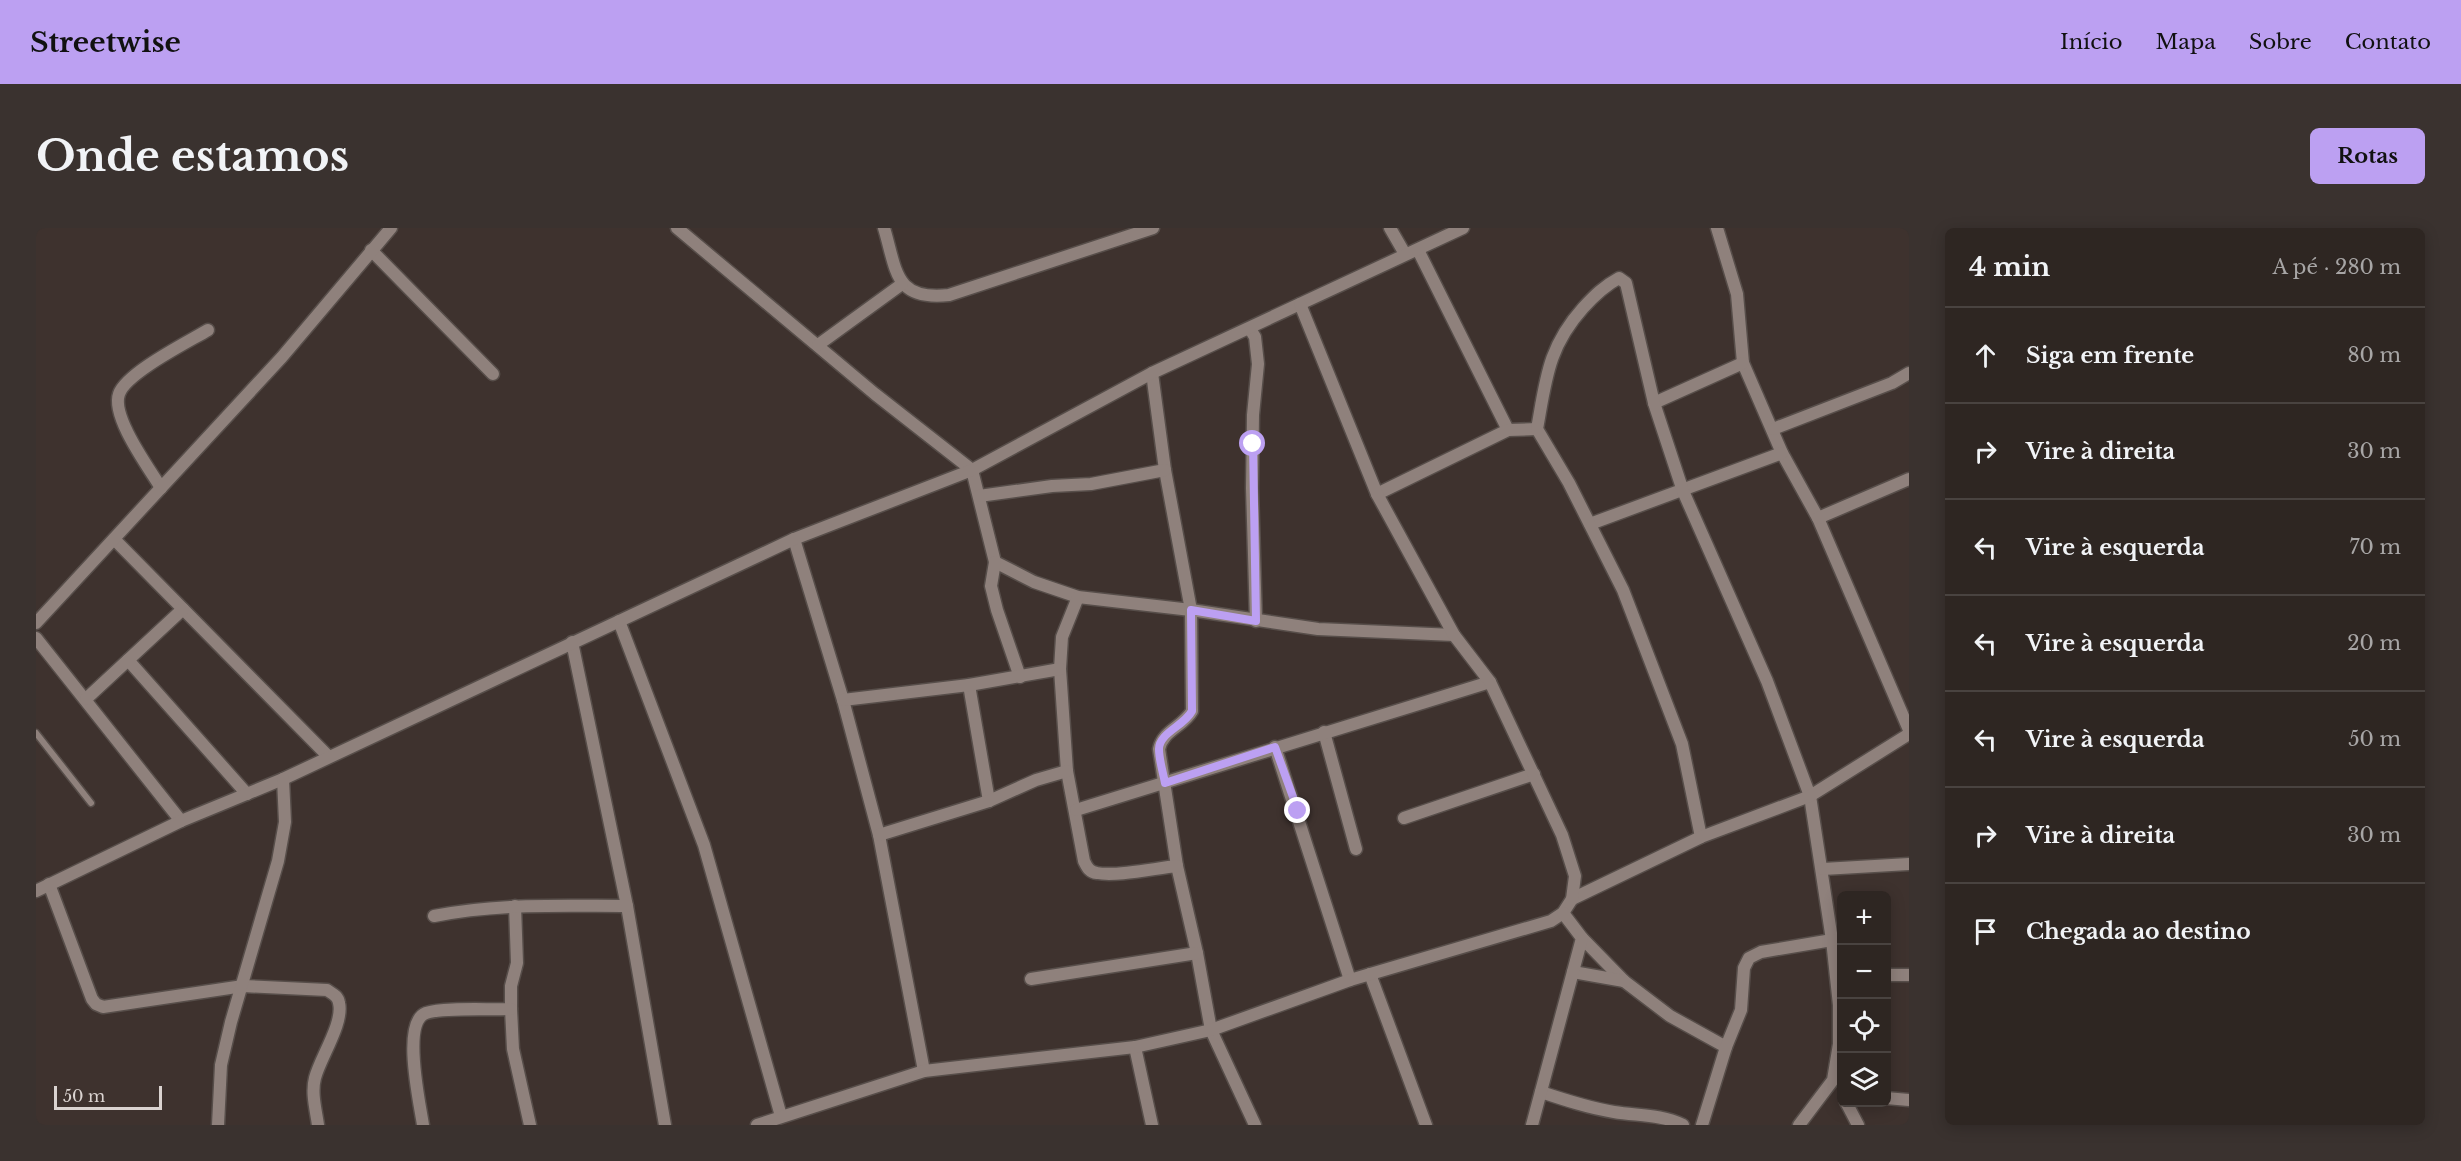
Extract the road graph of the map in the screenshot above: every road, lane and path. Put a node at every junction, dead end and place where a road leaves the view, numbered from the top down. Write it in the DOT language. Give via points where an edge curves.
graph roads {
  1 [pos="391,228"];
  2 [pos="677,228"];
  3 [pos="884,228"];
  4 [pos="1153,228"];
  5 [pos="1390,228"];
  6 [pos="1463,228"];
  7 [pos="1717,228"];
  8 [pos="371,250"];
  9 [pos="1418,250"];
  10 [pos="1405,254"];
  11 [pos="902,285"];
  12 [pos="1300,304"];
  13 [pos="1250,329"];
  14 [pos="208,330"];
  15 [pos="818,345"];
  16 [pos="1743,363"];
  17 [pos="1152,373"];
  18 [pos="1909,373"];
  19 [pos="492,374"];
  20 [pos="1654,403"];
  21 [pos="1537,429"];
  22 [pos="1773,429"];
  23 [pos="1508,430"];
  24 [pos="1782,453"];
  25 [pos="972,470"];
  26 [pos="1165,470"];
  27 [pos="1909,479"];
  28 [pos="161,488"];
  29 [pos="1683,490"];
  30 [pos="1377,494"];
  31 [pos="980,496"];
  32 [pos="1818,518"];
  33 [pos="1590,524"];
  34 [pos="114,539"];
  35 [pos="794,540"];
  36 [pos="995,562"];
  37 [pos="1078,597"];
  38 [pos="183,609"];
  39 [pos="1191,610"];
  40 [pos="619,621"];
  41 [pos="1256,621"];
  42 [pos="36,623"];
  43 [pos="1454,635"];
  44 [pos="36,638"];
  45 [pos="572,642"];
  46 [pos="128,660"];
  47 [pos="1060,669"];
  48 [pos="1020,677"];
  49 [pos="1490,682"];
  50 [pos="969,685"];
  51 [pos="86,699"];
  52 [pos="843,700"];
  53 [pos="1324,732"];
  54 [pos="1909,732"];
  55 [pos="36,733"];
  56 [pos="1275,747"];
  57 [pos="328,756"];
  58 [pos="1067,771"];
  59 [pos="1534,774"];
  60 [pos="283,779"];
  61 [pos="1165,783"];
  62 [pos="247,794"];
  63 [pos="1810,796"];
  64 [pos="989,801"];
  65 [pos="91,803"];
  66 [pos="1076,810"];
  67 [pos="1404,818"];
  68 [pos="181,821"];
  69 [pos="879,835"];
  70 [pos="1701,837"];
  71 [pos="1356,849"];
  72 [pos="1909,864"];
  73 [pos="1177,866"];
  74 [pos="1823,869"];
  75 [pos="50,884"];
  76 [pos="36,891"];
  77 [pos="1572,899"];
  78 [pos="515,906"];
  79 [pos="627,906"];
  80 [pos="1563,913"];
  81 [pos="434,916"];
  82 [pos="1581,938"];
  83 [pos="1832,940"];
  84 [pos="1197,953"];
  85 [pos="1837,968"];
  86 [pos="1573,972"];
  87 [pos="1370,974"];
  88 [pos="1891,975"];
  89 [pos="1909,975"];
  90 [pos="1031,979"];
  91 [pos="1350,980"];
  92 [pos="1624,981"];
  93 [pos="243,986"];
  94 [pos="1839,999"];
  95 [pos="511,1009"];
  96 [pos="1211,1030"];
  97 [pos="1135,1047"];
  98 [pos="1726,1047"];
  99 [pos="924,1071"];
  100 [pos="1833,1080"];
  101 [pos="1837,1087"];
  102 [pos="1541,1092"];
  103 [pos="1891,1098"];
  104 [pos="1909,1100"];
  105 [pos="1848,1107"];
  106 [pos="781,1116"];
  107 [pos="218,1125"];
  108 [pos="318,1125"];
  109 [pos="423,1125"];
  110 [pos="530,1125"];
  111 [pos="665,1125"];
  112 [pos="757,1125"];
  113 [pos="1152,1125"];
  114 [pos="1255,1125"];
  115 [pos="1426,1125"];
  116 [pos="1532,1125"];
  117 [pos="1683,1125"];
  118 [pos="1702,1125"];
  119 [pos="1799,1125"];
  120 [pos="1858,1125"];
  1 -- 8 [label="street"];
  2 -- 15 [label="street"];
  3 -- 11 [label="street"];
  4 -- 11 [label="street" via="949,295 928,297"];
  5 -- 10 [label="street"];
  6 -- 9 [label="street"];
  7 -- 16 [label="street" via="1737,294"];
  8 -- 19 [label="street"];
  8 -- 28 [label="street" via="282,357"];
  9 -- 10 [label="street"];
  9 -- 23 [label="street"];
  10 -- 12 [label="street"];
  11 -- 15 [label="street"];
  12 -- 13 [label="street"];
  12 -- 30 [label="street"];
  13 -- 17 [label="street"];
  13 -- 41 [label="street" via="1255,337 1258,364 1252,488"];
  14 -- 28 [label="street" via="140,371 118,394 124,425"];
  15 -- 25 [label="street"];
  16 -- 20 [label="street"];
  16 -- 22 [label="street"];
  17 -- 25 [label="street"];
  17 -- 26 [label="street"];
  18 -- 22 [label="street"];
  20 -- 21 [label="street" via="1626,283 1619,278 1606,285 1581,310 1554,349"];
  20 -- 29 [label="street"];
  21 -- 23 [label="street"];
  21 -- 33 [label="street"];
  22 -- 24 [label="street"];
  23 -- 30 [label="street"];
  24 -- 29 [label="street"];
  24 -- 32 [label="street"];
  25 -- 31 [label="street"];
  25 -- 35 [label="street"];
  26 -- 31 [label="street" via="1100,483"];
  26 -- 39 [label="street"];
  27 -- 32 [label="street"];
  28 -- 34 [label="street"];
  29 -- 33 [label="street"];
  29 -- 63 [label="street" via="1767,681"];
  30 -- 43 [label="street"];
  31 -- 36 [label="street"];
  32 -- 54 [label="street"];
  33 -- 70 [label="street" via="1623,590 1682,744"];
  34 -- 38 [label="street"];
  34 -- 42 [label="street"];
  35 -- 40 [label="street"];
  35 -- 52 [label="street"];
  36 -- 37 [label="street" via="1034,582"];
  36 -- 48 [label="street" via="992,586 997,610"];
  37 -- 39 [label="street"];
  37 -- 47 [label="street" via="1062,637"];
  38 -- 46 [label="street"];
  38 -- 57 [label="street"];
  39 -- 41 [label="street"];
  39 -- 61 [label="street" via="1192,711 1187,721 1161,741"];
  40 -- 45 [label="street"];
  40 -- 106 [label="street" via="704,845"];
  41 -- 43 [label="street" via="1318,629"];
  43 -- 49 [label="street"];
  44 -- 51 [label="street"];
  45 -- 57 [label="street"];
  45 -- 79 [label="street"];
  46 -- 51 [label="street"];
  46 -- 62 [label="street"];
  47 -- 48 [label="street"];
  47 -- 58 [label="street"];
  48 -- 50 [label="street"];
  49 -- 53 [label="street"];
  49 -- 59 [label="street"];
  50 -- 52 [label="street"];
  50 -- 64 [label="street"];
  51 -- 68 [label="street"];
  52 -- 69 [label="street"];
  53 -- 56 [label="street"];
  53 -- 71 [label="street"];
  54 -- 63 [label="street"];
  55 -- 65 [label="lane"];
  56 -- 61 [label="street"];
  56 -- 91 [label="street"];
  57 -- 60 [label="street"];
  58 -- 64 [label="street"];
  58 -- 66 [label="street"];
  59 -- 67 [label="street"];
  59 -- 77 [label="street" via="1575,876"];
  60 -- 62 [label="street"];
  60 -- 93 [label="street" via="285,822 278,861"];
  61 -- 66 [label="street"];
  61 -- 73 [label="street"];
  62 -- 68 [label="street"];
  63 -- 70 [label="street"];
  63 -- 74 [label="street"];
  64 -- 69 [label="street"];
  66 -- 73 [label="street" via="1088,869 1097,873"];
  68 -- 75 [label="street"];
  69 -- 99 [label="street"];
  70 -- 77 [label="street"];
  72 -- 74 [label="street"];
  73 -- 84 [label="street"];
  74 -- 83 [label="street"];
  75 -- 76 [label="street"];
  75 -- 93 [label="street" via="96,1004 103,1007 137,1003"];
  77 -- 80 [label="street"];
  78 -- 79 [label="street"];
  78 -- 81 [label="street"];
  78 -- 95 [label="street" via="517,963"];
  79 -- 111 [label="street"];
  80 -- 82 [label="street"];
  80 -- 87 [label="street" via="1551,921"];
  82 -- 86 [label="street"];
  82 -- 92 [label="street"];
  83 -- 85 [label="street"];
  83 -- 98 [label="street" via="1761,952 1749,958 1744,968 1741,1010"];
  84 -- 90 [label="street"];
  84 -- 96 [label="street"];
  86 -- 92 [label="street"];
  86 -- 102 [label="street"];
  87 -- 91 [label="street"];
  87 -- 115 [label="street"];
  88 -- 89 [label="street"];
  91 -- 96 [label="street"];
  92 -- 98 [label="street" via="1670,1016"];
  93 -- 107 [label="street" via="221,1065"];
  93 -- 108 [label="street" via="327,990 336,996 340,1005 336,1026 314,1080"];
  94 -- 100 [label="street" via="1839,1044"];
  95 -- 109 [label="street" via="438,1012 424,1014 417,1022 413,1064"];
  95 -- 110 [label="street" via="513,1049"];
  96 -- 97 [label="street"];
  96 -- 114 [label="street"];
  97 -- 99 [label="street"];
  97 -- 113 [label="street"];
  98 -- 118 [label="street"];
  99 -- 106 [label="street"];
  100 -- 101 [label="street"];
  100 -- 119 [label="street"];
  102 -- 116 [label="street"];
  102 -- 117 [label="street" via="1589,1108 1657,1116"];
  103 -- 104 [label="street"];
  105 -- 120 [label="street"];
  106 -- 112 [label="street"];
}
